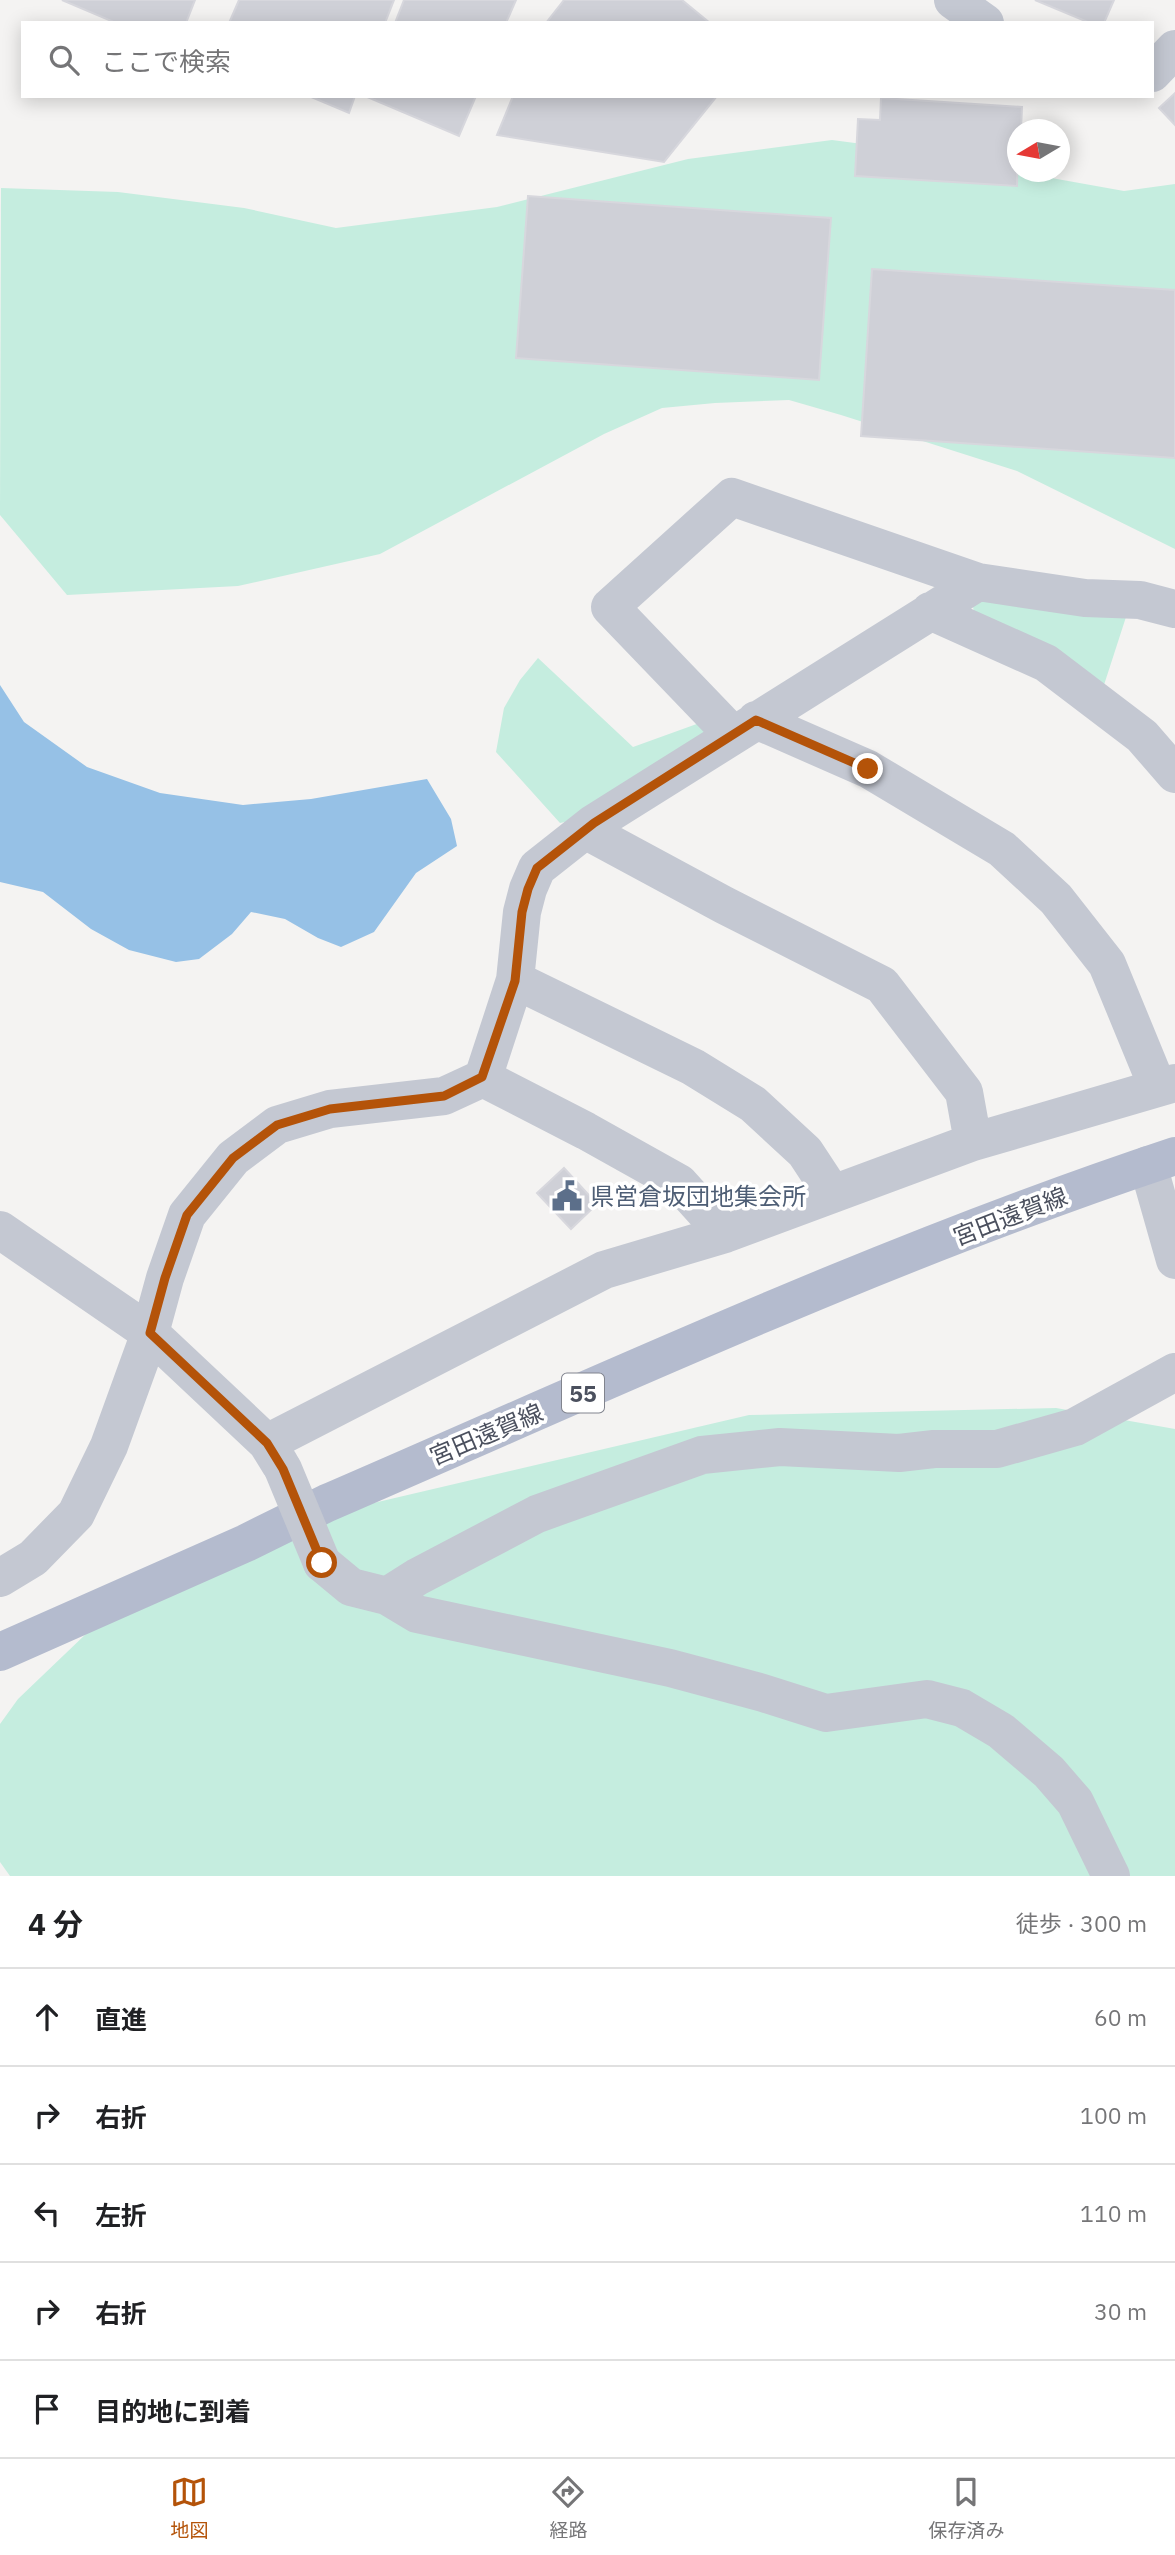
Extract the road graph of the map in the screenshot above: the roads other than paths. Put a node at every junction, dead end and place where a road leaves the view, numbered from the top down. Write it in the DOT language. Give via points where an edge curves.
graph roads {
  1 [pos="953,0"];
  2 [pos="982,21"];
  3 [pos="1175,49"];
  4 [pos="1154,71"];
  5 [pos="978,582"];
  6 [pos="1175,609"];
  7 [pos="930,611"];
  8 [pos="744,728"];
  9 [pos="1175,774"];
  10 [pos="585,830"];
  11 [pos="515,981"];
  12 [pos="482,1077"];
  13 [pos="1166,1085"];
  14 [pos="973,1142"];
  15 [pos="1162,1161"];
  16 [pos="832,1193"];
  17 [pos="0,1230"];
  18 [pos="725,1234"];
  19 [pos="1175,1260"];
  20 [pos="150,1333"];
  21 [pos="1175,1372"];
  22 [pos="275,1456"];
  23 [pos="0,1578"];
  24 [pos="387,1596"];
  25 [pos="0,1652"];
  26 [pos="1111,1876"];
  1 -- 2 [label="street"];
  3 -- 4 [label="street"];
  5 -- 6 [label="street" via="1085,598 1140,600"];
  5 -- 7 [label="street"];
  5 -- 8 [label="street" via="732,497 610,607"];
  7 -- 8 [label="street"];
  7 -- 9 [label="street" via="1046,663 1142,736"];
  8 -- 10 [label="street"];
  8 -- 13 [label="street" via="868,769 1011,858 1056,899 1107,964"];
  10 -- 11 [label="street" via="537,868 522,912"];
  10 -- 14 [label="street" via="882,985 964,1092"];
  11 -- 12 [label="street"];
  11 -- 16 [label="street" via="693,1067 753,1104 805,1152"];
  12 -- 18 [label="street" via="679,1183"];
  12 -- 20 [label="street" via="444,1096 330,1109 277,1125 233,1158 187,1215"];
  13 -- 14 [label="street"];
  14 -- 16 [label="street"];
  15 -- 19 [label="street"];
  15 -- 25 [label="main road, 宮田遠賀線 / 55" via="842,1281 327,1503"];
  16 -- 18 [label="street"];
  17 -- 20 [label="street"];
  18 -- 22 [label="street" via="604,1270"];
  20 -- 22 [label="street"];
  20 -- 23 [label="street" via="109,1446 76,1514 33,1558"];
  21 -- 24 [label="street" via="1075,1427 997,1449 899,1453 780,1447 702,1455 537,1514"];
  22 -- 24 [label="street, bridge" via="322,1563 351,1587"];
  24 -- 26 [label="street" via="417,1614 670,1668 826,1713 927,1699 962,1708 1001,1731 1049,1772 1075,1802"];
}
